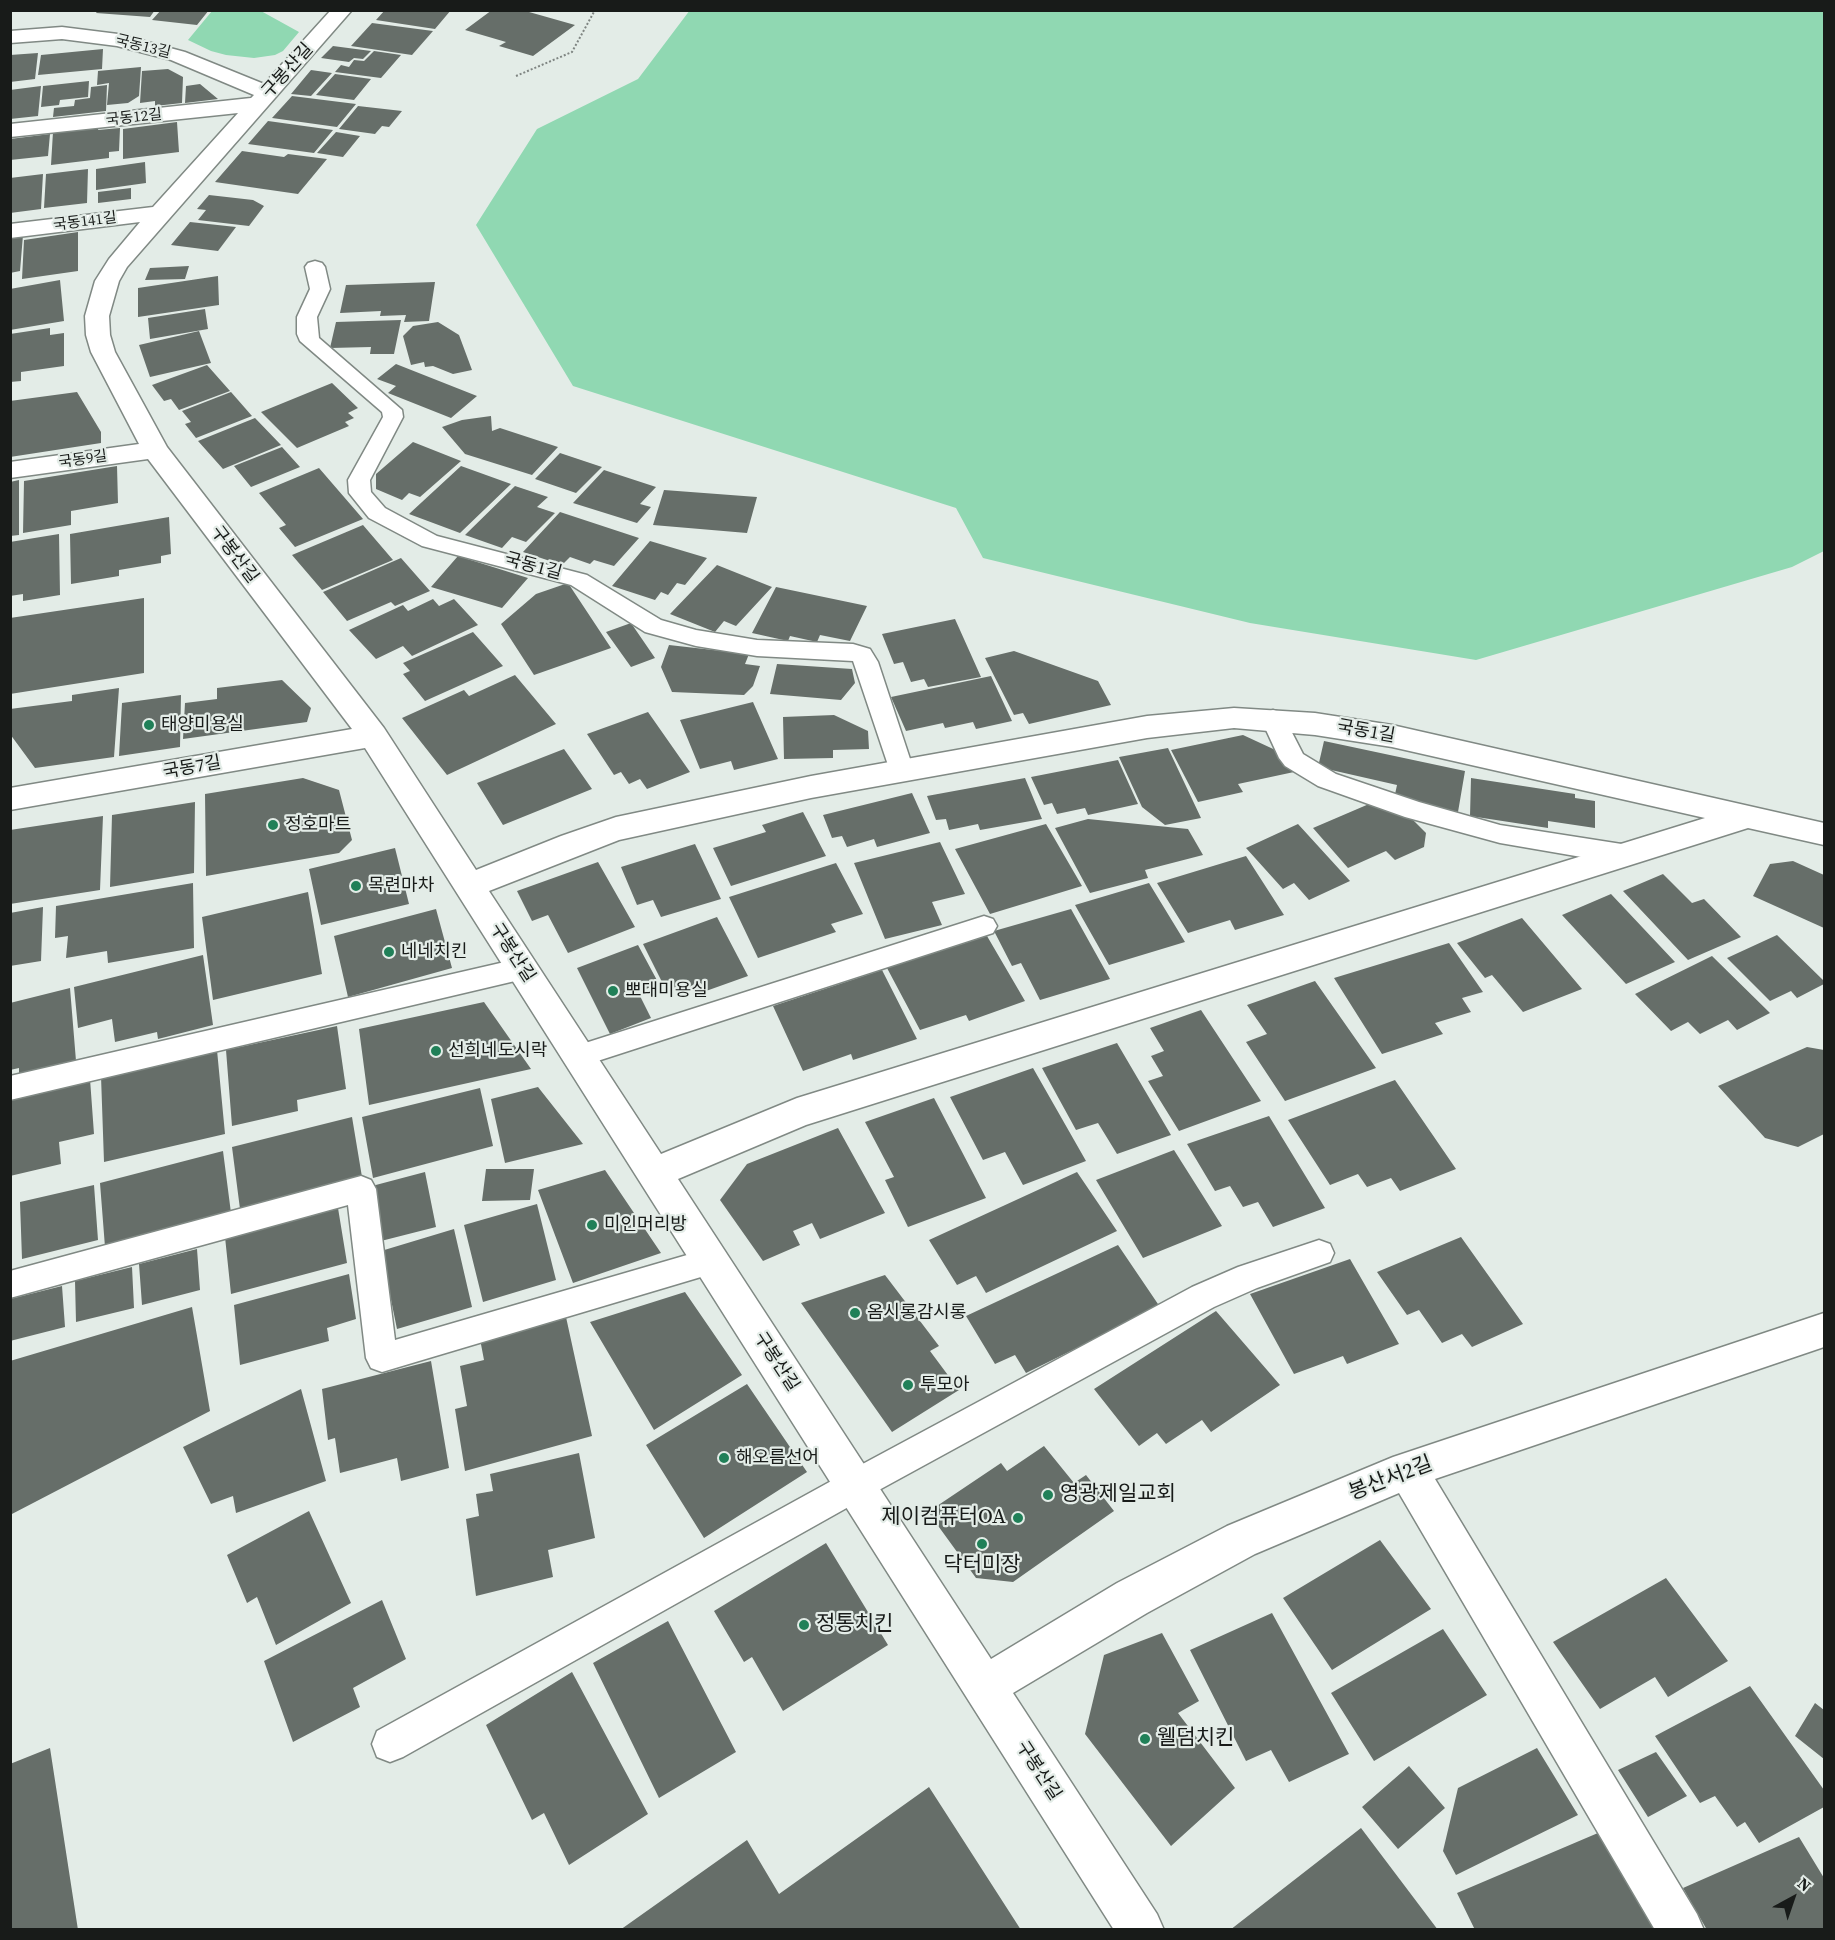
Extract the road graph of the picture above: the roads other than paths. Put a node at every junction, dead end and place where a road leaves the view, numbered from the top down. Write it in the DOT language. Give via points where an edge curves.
graph roads {
  1 [pos="342,10"];
  2 [pos="10,37"];
  3 [pos="263,99"];
  4 [pos="10,131"];
  5 [pos="160,213"];
  6 [pos="10,231"];
  7 [pos="315,267"];
  8 [pos="155,450"];
  9 [pos="10,470"];
  10 [pos="1273,719"];
  11 [pos="373,736"];
  12 [pos="902,771"];
  13 [pos="15,791"];
  14 [pos="1749,817"];
  15 [pos="1822,831"];
  16 [pos="1628,855"];
  17 [pos="469,886"];
  18 [pos="984,926"];
  19 [pos="522,969"];
  20 [pos="579,1056"];
  21 [pos="10,1088"];
  22 [pos="654,1173"];
  23 [pos="1320,1253"];
  24 [pos="711,1261"];
  25 [pos="10,1285"];
  26 [pos="1824,1330"];
  27 [pos="1407,1470"];
  28 [pos="855,1485"];
  29 [pos="984,1687"];
  30 [pos="390,1744"];
  31 [pos="1140,1929"];
  32 [pos="1681,1929"];
  1 -- 3 [label="street, 구봉산길"];
  2 -- 3 [label="street, 국동13길" via="62,33 118,40 214,69"];
  3 -- 4 [label="street, 국동12길"];
  3 -- 5 [label="street, 구봉산길"];
  5 -- 6 [label="street, 국동141길"];
  5 -- 8 [label="street, 구봉산길" via="117,264 107,281 97,316 103,352"];
  7 -- 12 [label="lane, 국동1길" via="320,289 307,317 310,341 392,410 393,417 359,480 360,492 377,513 430,540 579,580 653,626 757,648 862,655"];
  8 -- 9 [label="street, 국동9길"];
  8 -- 11 [label="street, 구봉산길"];
  10 -- 12 [label="street, 국동1길" via="1234,718 1157,726"];
  10 -- 14 [label="street, 국동1길" via="1403,739"];
  10 -- 16 [label="lane" via="1294,760 1327,780 1500,834"];
  11 -- 13 [label="street, 국동7길"];
  11 -- 17 [label="street, 구봉산길"];
  12 -- 17 [label="street, 국동1길" via="616,829"];
  14 -- 15 [label="street, 국동1길"];
  14 -- 16 [label="street"];
  16 -- 22 [label="street" via="797,1113"];
  17 -- 19 [label="street, 구봉산길"];
  18 -- 20 [label="lane"];
  19 -- 20 [label="street, 구봉산길"];
  19 -- 21 [label="lane"];
  20 -- 22 [label="street, 구봉산길"];
  22 -- 24 [label="street, 구봉산길"];
  23 -- 28 [label="lane" via="1203,1297"];
  24 -- 25 [label="lane" via="382,1358 361,1189"];
  24 -- 28 [label="street, 구봉산길"];
  26 -- 27 [label="street, 봉산서2길"];
  27 -- 29 [label="street, 봉산서2길" via="1241,1540 1132,1598"];
  27 -- 32 [label="street"];
  28 -- 29 [label="street, 구봉산길"];
  28 -- 30 [label="lane"];
  29 -- 31 [label="street, 구봉산길"];
}
